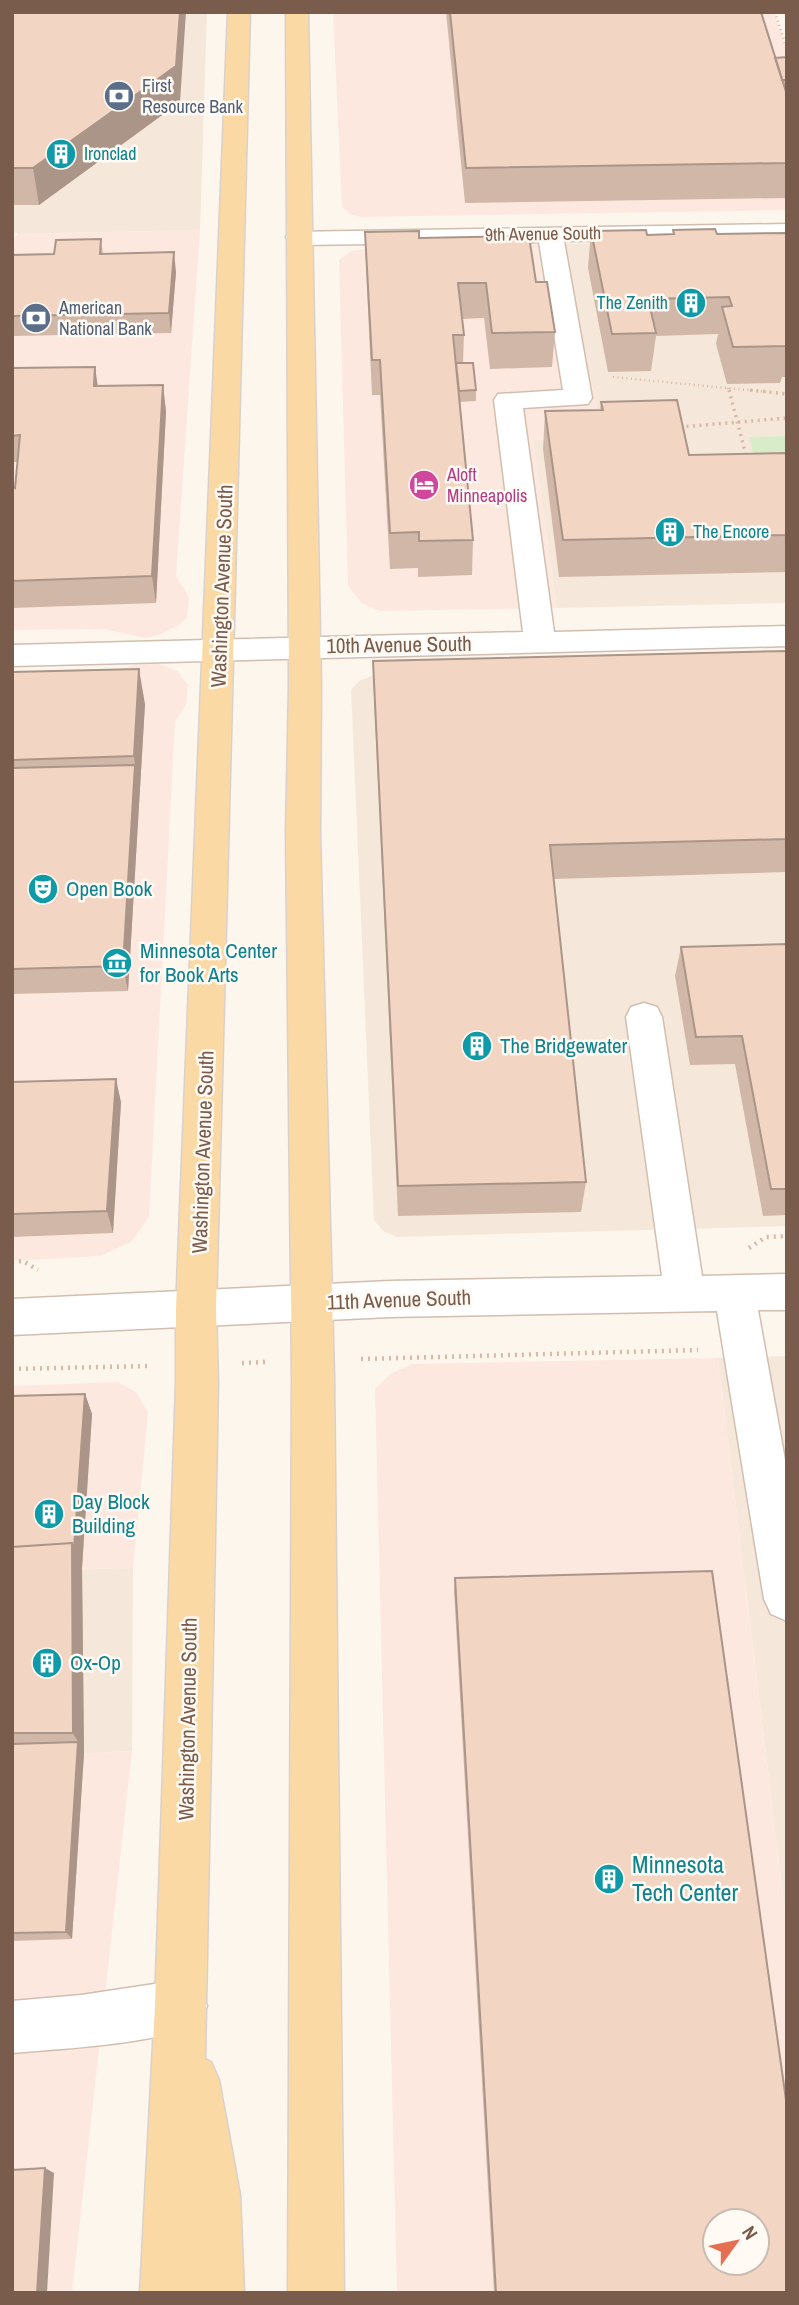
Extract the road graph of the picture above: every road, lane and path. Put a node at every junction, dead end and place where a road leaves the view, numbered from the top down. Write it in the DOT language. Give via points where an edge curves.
graph roads {
  1 [pos="239,12"];
  2 [pos="297,12"];
  3 [pos="775,12"];
  4 [pos="787,50"];
  5 [pos="787,231"];
  6 [pos="550,234"];
  7 [pos="299,237"];
  8 [pos="574,372"];
  9 [pos="728,388"];
  10 [pos="787,394"];
  11 [pos="787,418"];
  12 [pos="737,422"];
  13 [pos="675,428"];
  14 [pos="747,459"];
  15 [pos="787,636"];
  16 [pos="540,642"];
  17 [pos="303,647"];
  18 [pos="219,650"];
  19 [pos="12,656"];
  20 [pos="644,1017"];
  21 [pos="787,1292"];
  22 [pos="685,1294"];
  23 [pos="735,1294"];
  24 [pos="311,1303"];
  25 [pos="196,1309"];
  26 [pos="12,1317"];
  27 [pos="746,1349"];
  28 [pos="312,1361"];
  29 [pos="197,1364"];
  30 [pos="12,1369"];
  31 [pos="787,1599"];
  32 [pos="181,2006"];
  33 [pos="12,2027"];
  34 [pos="168,2293"];
  35 [pos="216,2293"];
  36 [pos="316,2293"];
  1 -- 18 [label="main road, Washington Avenue South"];
  2 -- 7 [label="main road"];
  3 -- 4 [label="path"];
  5 -- 6 [label="street, 9th Avenue South"];
  6 -- 7 [label="street, 9th Avenue South"];
  6 -- 8 [label="street"];
  7 -- 17 [label="main road"];
  8 -- 9 [label="path"];
  8 -- 16 [label="street" via="578,398 508,400"];
  9 -- 10 [label="path"];
  9 -- 12 [label="path"];
  11 -- 12 [label="path"];
  12 -- 13 [label="path"];
  12 -- 14 [label="path"];
  15 -- 16 [label="street, 10th Avenue South"];
  16 -- 17 [label="street, 10th Avenue South"];
  17 -- 18 [label="street, 10th Avenue South"];
  17 -- 24 [label="main road"];
  18 -- 19 [label="street, 10th Avenue South"];
  18 -- 25 [label="main road, Washington Avenue South"];
  20 -- 22 [label="street"];
  21 -- 23 [label="street, 11th Avenue South"];
  22 -- 23 [label="street, 11th Avenue South"];
  22 -- 24 [label="street, 11th Avenue South"];
  23 -- 27 [label="street"];
  24 -- 25 [label="street, 11th Avenue South"];
  24 -- 28 [label="main road"];
  25 -- 26 [label="street, 11th Avenue South"];
  25 -- 29 [label="main road, Washington Avenue South"];
  27 -- 28 [label="path"];
  27 -- 31 [label="street"];
  28 -- 29 [label="path"];
  28 -- 36 [label="main road"];
  29 -- 30 [label="path"];
  29 -- 32 [label="main road, Washington Avenue South"];
  32 -- 33 [label="street"];
  32 -- 34 [label="main road, Washington Avenue South"];
  32 -- 35 [label="main road" via="213,2195"];
}
